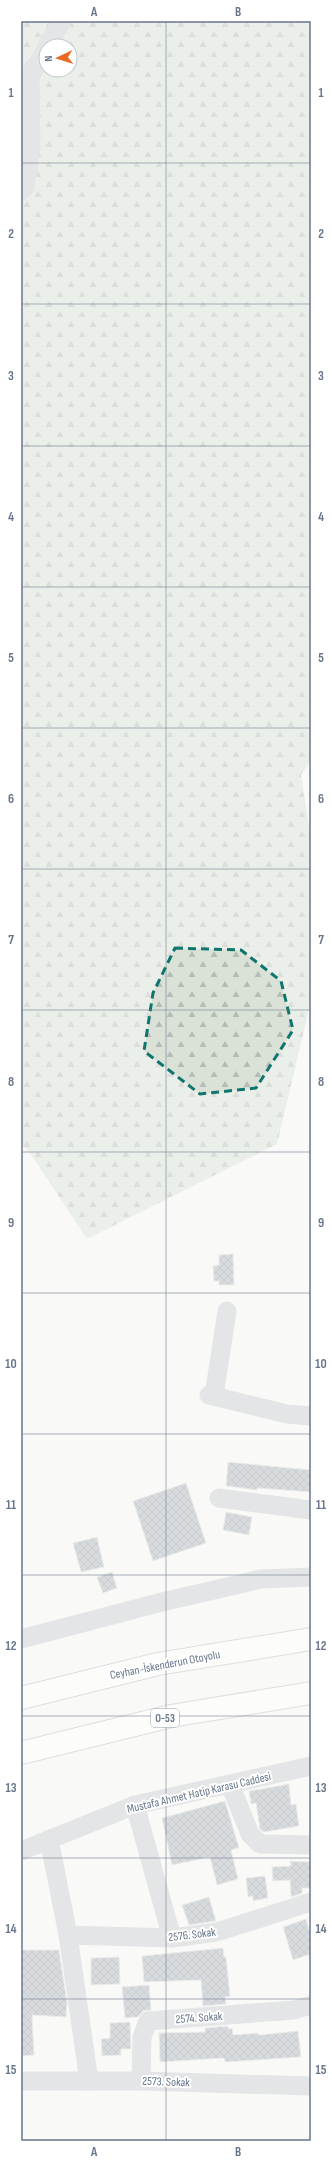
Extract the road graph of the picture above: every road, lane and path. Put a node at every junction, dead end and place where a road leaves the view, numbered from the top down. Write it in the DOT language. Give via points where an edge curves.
graph roads {
  1 [pos="62,21"];
  2 [pos="52,38"];
  3 [pos="38,63"];
  4 [pos="21,191"];
  5 [pos="227,1311"];
  6 [pos="311,1416"];
  7 [pos="218,1498"];
  8 [pos="311,1510"];
  9 [pos="311,1577"];
  10 [pos="21,1639"];
  11 [pos="311,1639"];
  12 [pos="311,1693"];
  13 [pos="21,1698"];
  14 [pos="21,1753"];
  15 [pos="311,1766"];
  16 [pos="230,1784"];
  17 [pos="135,1805"];
  18 [pos="49,1839"];
  19 [pos="311,1845"];
  20 [pos="21,1851"];
  21 [pos="311,1902"];
  22 [pos="68,1935"];
  23 [pos="172,1938"];
  24 [pos="311,2005"];
  25 [pos="21,2081"];
  26 [pos="89,2081"];
  27 [pos="141,2081"];
  28 [pos="311,2086"];
  1 -- 2 [label="street"];
  3 -- 4 [label="street" via="30,77 31,147 25,187"];
  5 -- 6 [label="street" via="212,1396 287,1414"];
  7 -- 8 [label="street"];
  9 -- 10 [label="street" via="261,1579"];
  11 -- 13 [label="highway, Ceyhan-İskenderun Otoyolu" via="158,1664"];
  12 -- 14 [label="highway, O-53" via="171,1716"];
  15 -- 16 [label="street, Mustafa Ahmet Hatip Karasu Caddesi"];
  16 -- 17 [label="street, Mustafa Ahmet Hatip Karasu Caddesi"];
  16 -- 19 [label="street" via="250,1834 260,1844"];
  17 -- 18 [label="street, Mustafa Ahmet Hatip Karasu Caddesi"];
  17 -- 23 [label="street"];
  18 -- 20 [label="street, Mustafa Ahmet Hatip Karasu Caddesi"];
  18 -- 22 [label="street"];
  21 -- 23 [label="street, 2576. Sokak" via="217,1932"];
  22 -- 23 [label="street, 2576. Sokak"];
  22 -- 26 [label="street"];
  24 -- 27 [label="street, 2574. Sokak" via="294,2010 148,2021 142,2037"];
  25 -- 26 [label="street, 2573. Sokak"];
  26 -- 27 [label="street, 2573. Sokak"];
  27 -- 28 [label="street, 2573. Sokak"];
}
